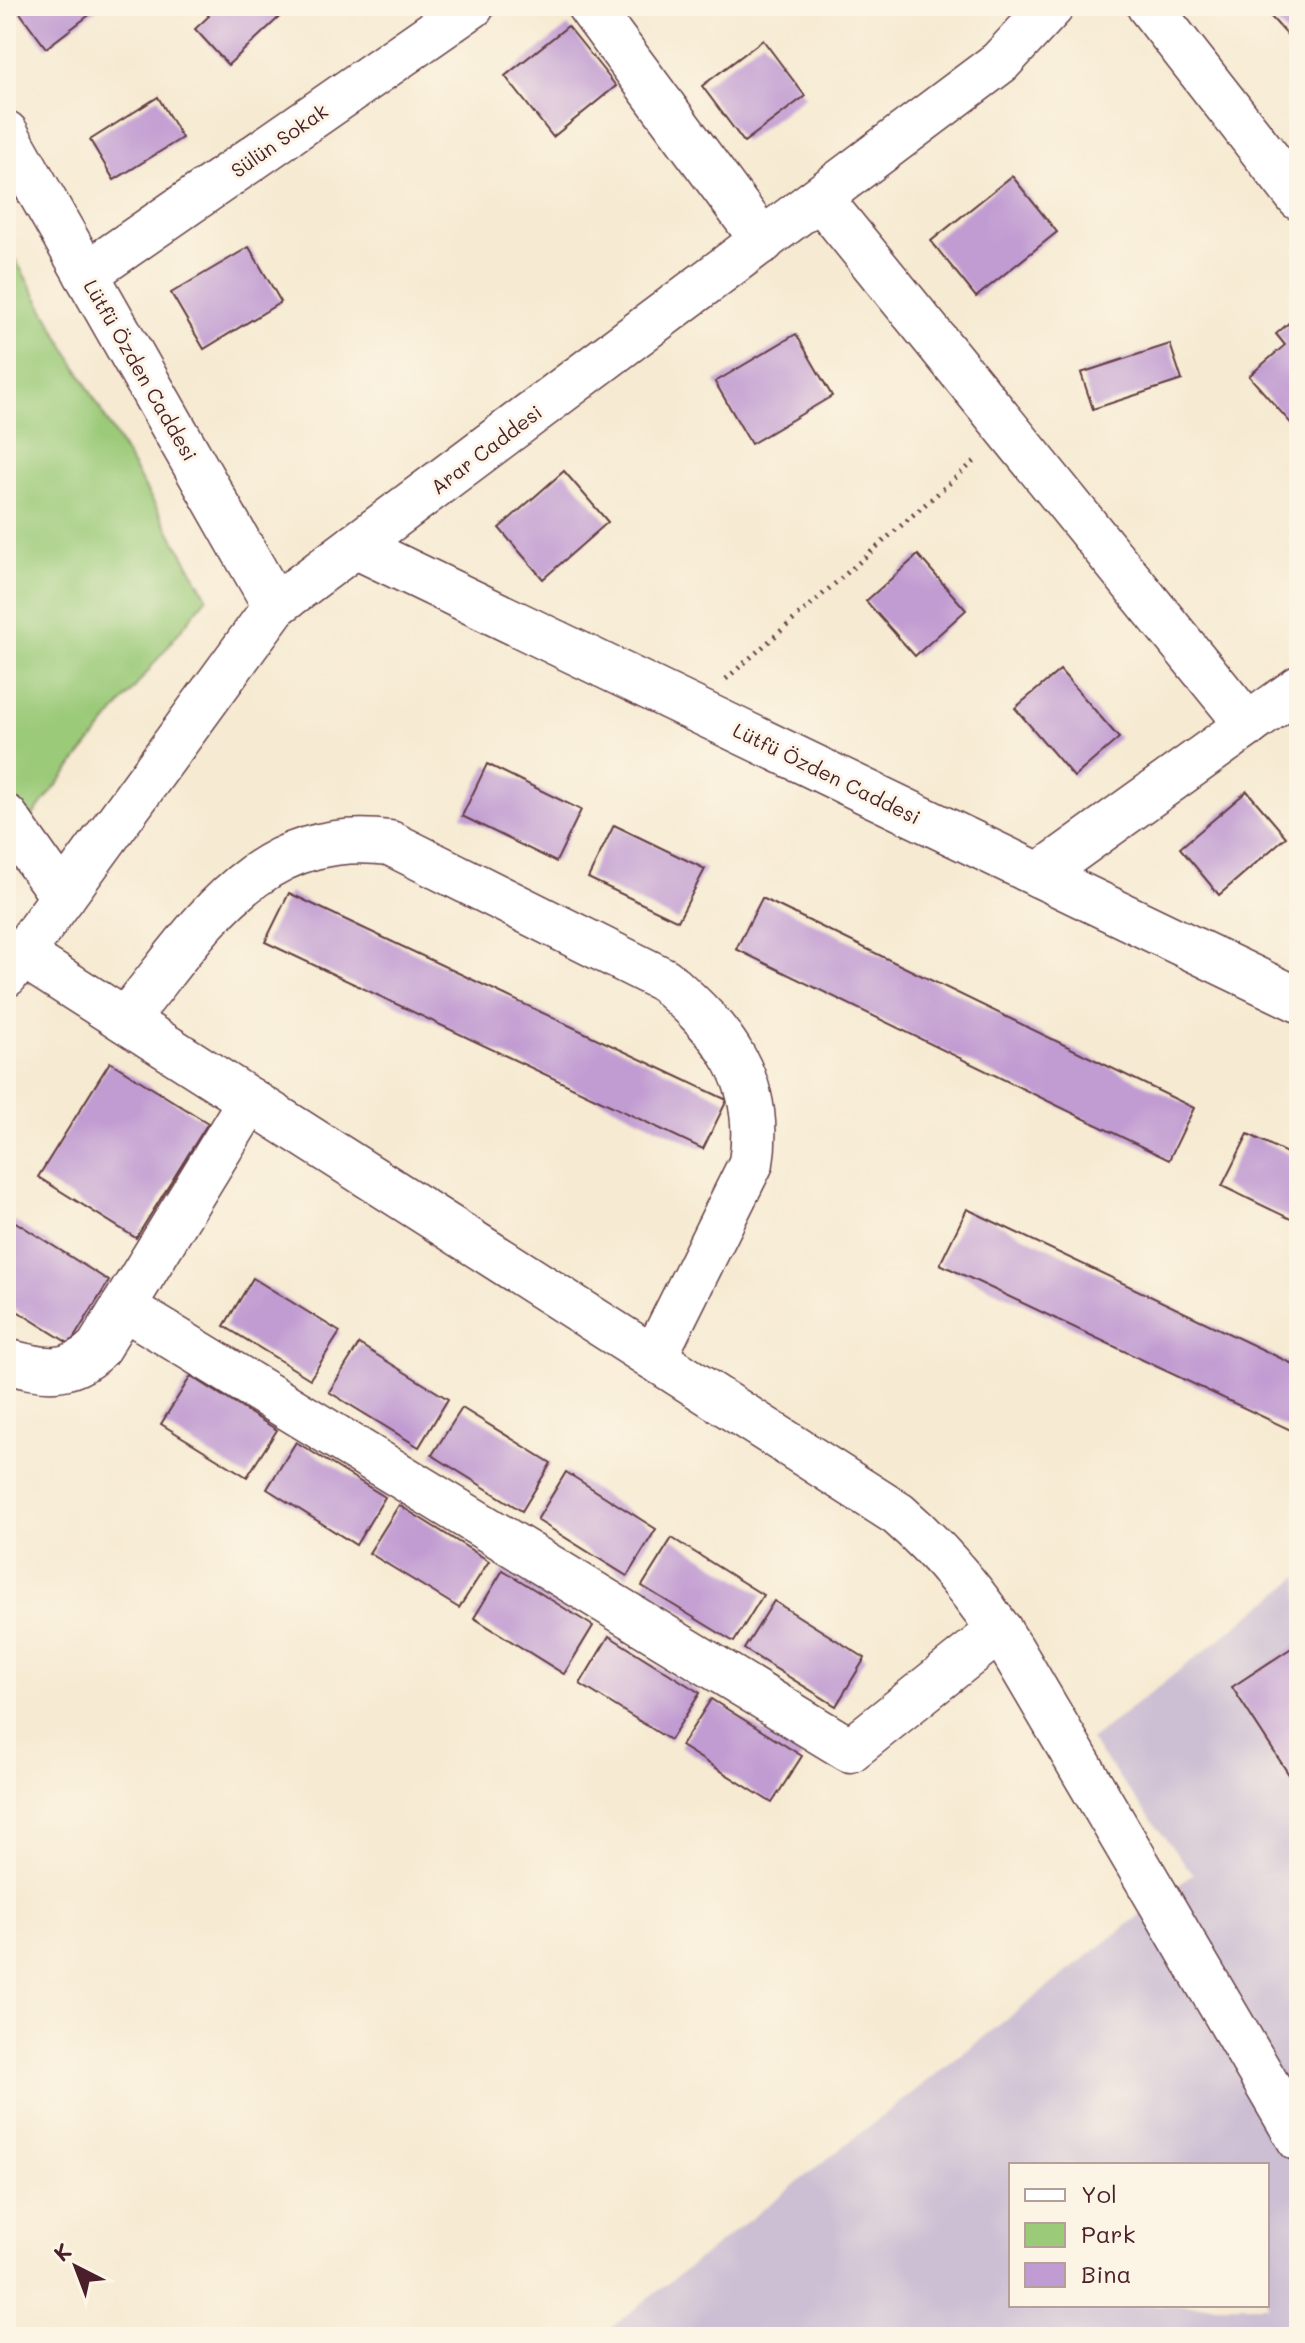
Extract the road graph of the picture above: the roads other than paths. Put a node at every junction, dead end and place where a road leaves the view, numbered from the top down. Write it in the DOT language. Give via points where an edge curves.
graph roads {
  1 [pos="472,6"];
  2 [pos="589,6"];
  3 [pos="1052,6"];
  4 [pos="1149,6"];
  5 [pos="6,133"];
  6 [pos="820,198"];
  7 [pos="1299,198"];
  8 [pos="763,241"];
  9 [pos="86,274"];
  10 [pos="355,546"];
  11 [pos="275,606"];
  12 [pos="1299,688"];
  13 [pos="1248,725"];
  14 [pos="6,817"];
  15 [pos="1039,875"];
  16 [pos="63,897"];
  17 [pos="14,965"];
  18 [pos="1299,1000"];
  19 [pos="125,1020"];
  20 [pos="250,1100"];
  21 [pos="123,1307"];
  22 [pos="654,1358"];
  23 [pos="6,1361"];
  24 [pos="1000,1630"];
  25 [pos="1299,2139"];
  1 -- 9 [label="street, Sülün Sokak"];
  2 -- 8 [label="street"];
  3 -- 6 [label="street, Arar Caddesi" via="1000,62"];
  4 -- 7 [label="street"];
  5 -- 9 [label="street, Lütfü Özden Caddesi"];
  6 -- 8 [label="street, Arar Caddesi"];
  6 -- 13 [label="street"];
  8 -- 10 [label="street, Arar Caddesi"];
  9 -- 11 [label="street, Lütfü Özden Caddesi"];
  10 -- 11 [label="street, Arar Caddesi"];
  10 -- 15 [label="street, Lütfü Özden Caddesi"];
  11 -- 16 [label="street, Arar Caddesi"];
  12 -- 13 [label="street"];
  13 -- 15 [label="street"];
  14 -- 16 [label="street"];
  15 -- 18 [label="street, Lütfü Özden Caddesi"];
  16 -- 17 [label="street, Arar Caddesi"];
  17 -- 19 [label="street"];
  19 -- 20 [label="street"];
  19 -- 22 [label="street" via="234,889 287,854 341,841 390,843 664,980 732,1051 751,1099 755,1142 751,1163"];
  20 -- 21 [label="street"];
  20 -- 22 [label="street"];
  21 -- 23 [label="street" via="98,1348 78,1365 52,1372"];
  21 -- 24 [label="street" via="850,1750"];
  22 -- 24 [label="street" via="898,1514 956,1569"];
  24 -- 25 [label="street"];
}
